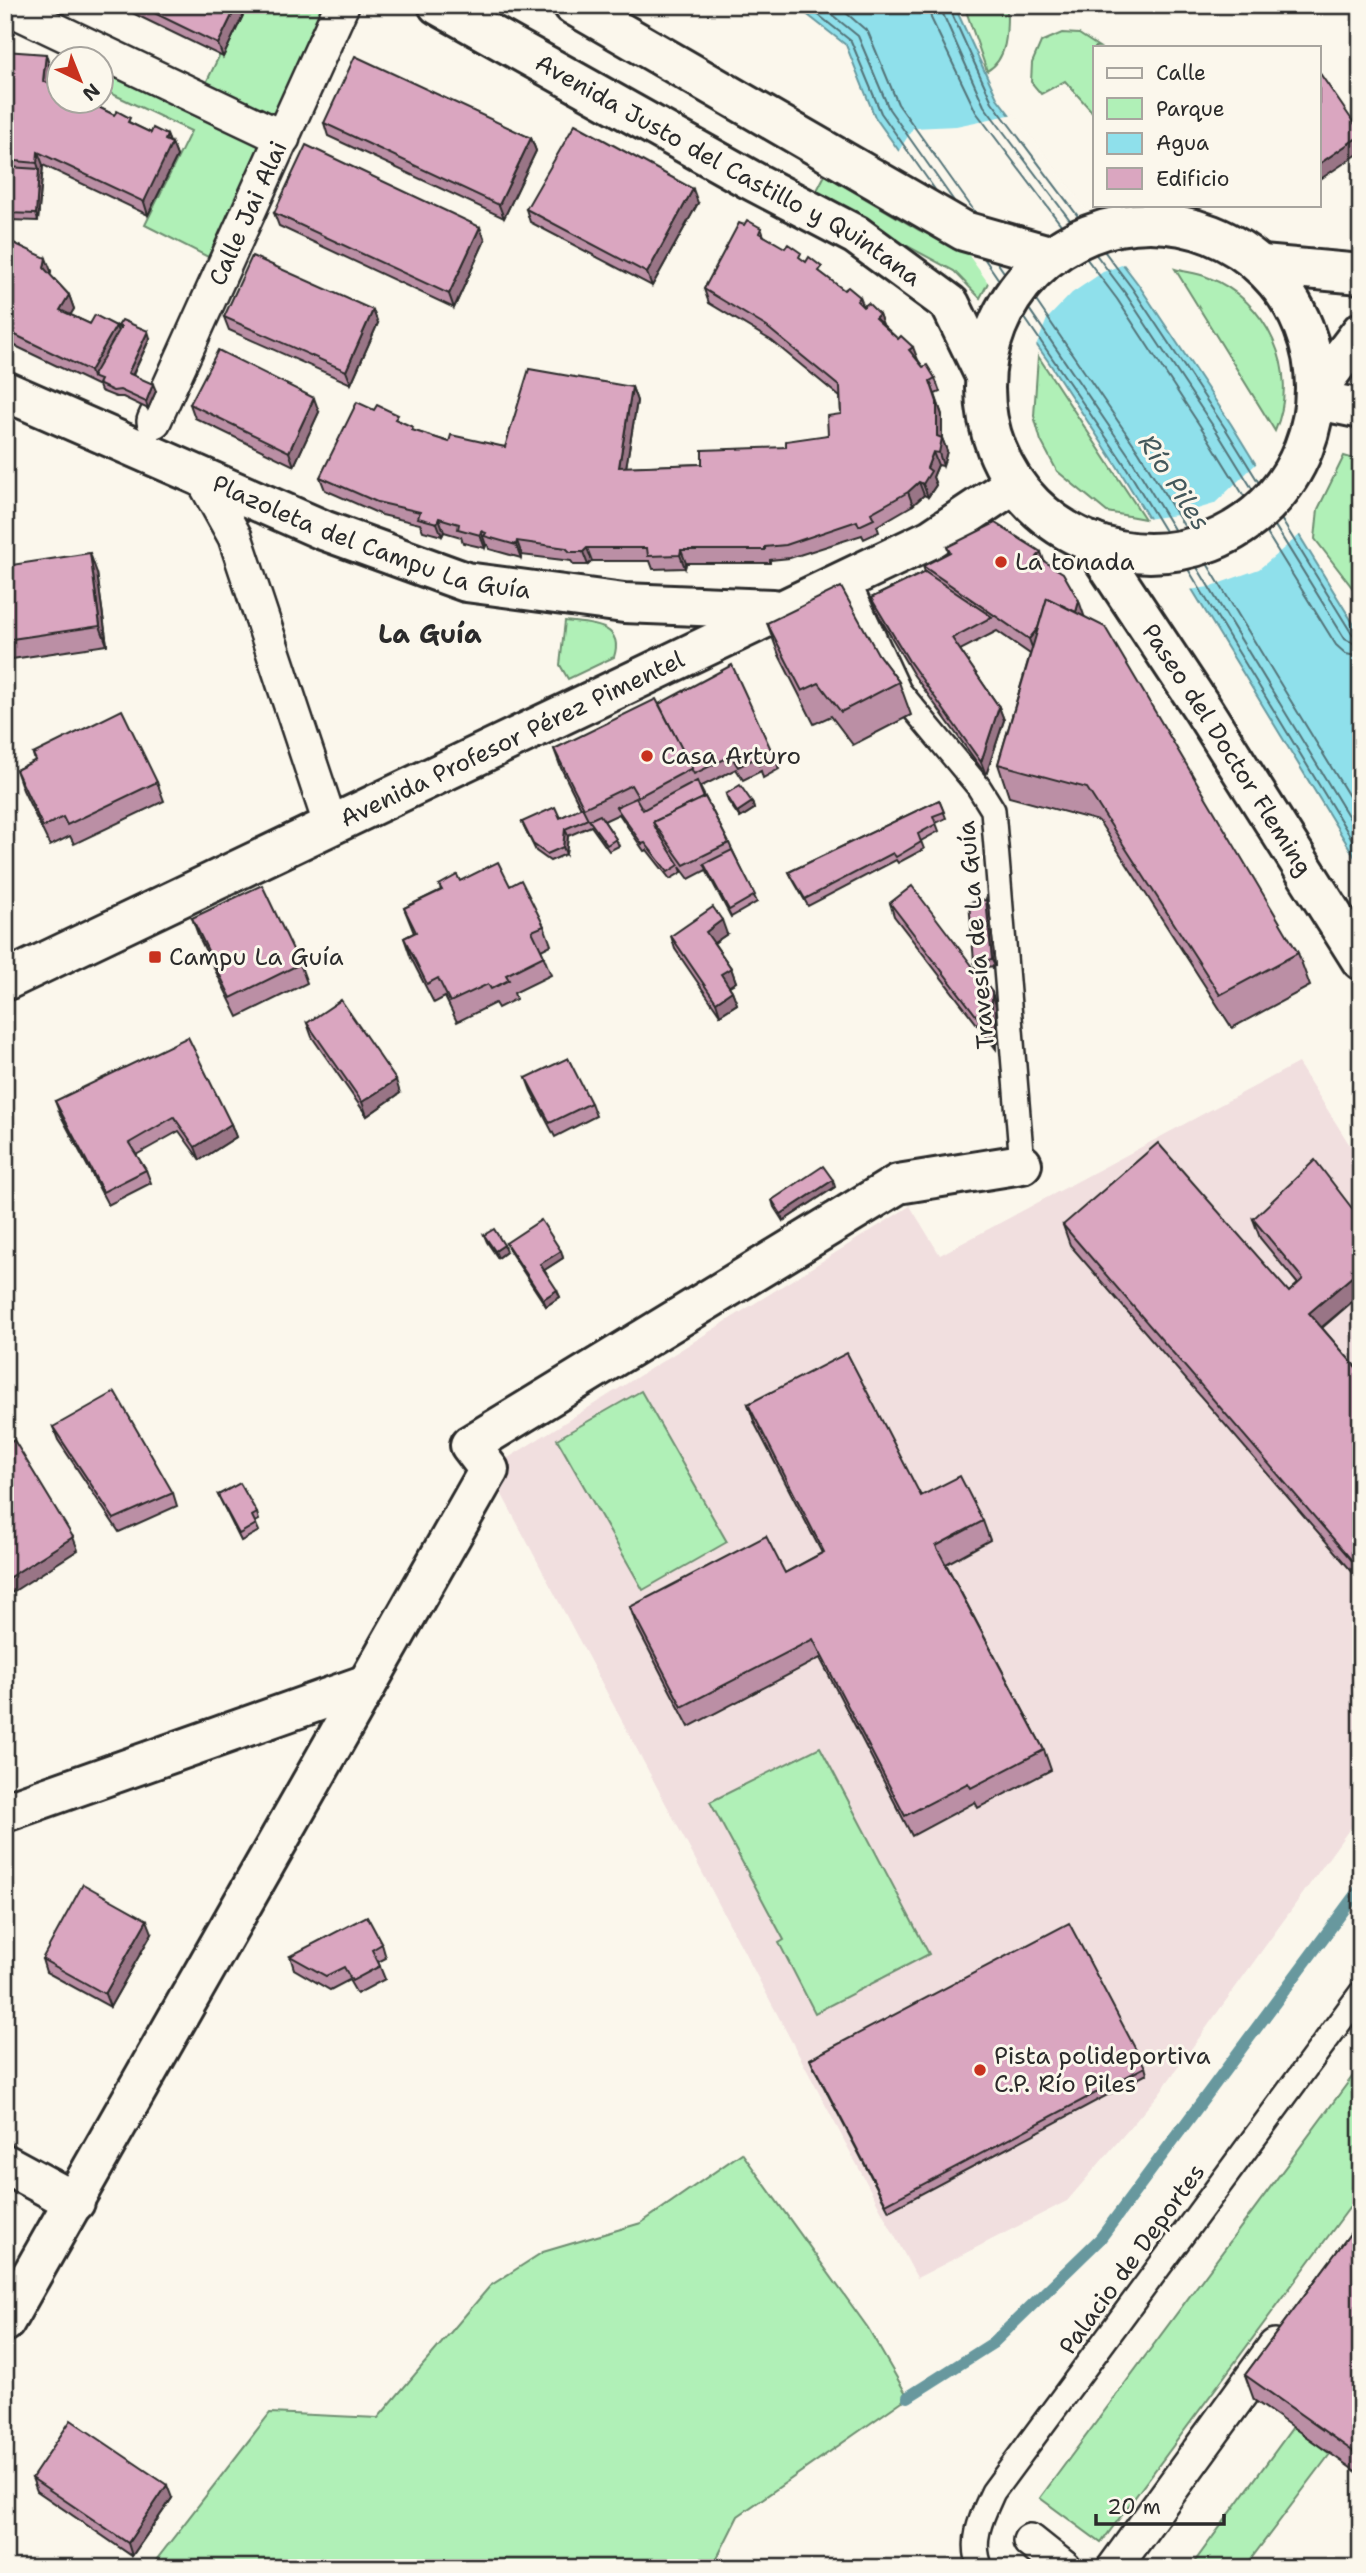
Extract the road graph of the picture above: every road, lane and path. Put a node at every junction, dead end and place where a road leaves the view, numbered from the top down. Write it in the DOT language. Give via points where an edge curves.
graph roads {
  1 [pos="342,5"];
  2 [pos="438,5"];
  3 [pos="573,5"];
  4 [pos="5,6"];
  5 [pos="283,138"];
  6 [pos="1049,256"];
  7 [pos="1262,265"];
  8 [pos="1361,274"];
  9 [pos="1361,332"];
  10 [pos="984,372"];
  11 [pos="5,391"];
  12 [pos="1317,395"];
  13 [pos="1361,410"];
  14 [pos="154,421"];
  15 [pos="204,481"];
  16 [pos="1012,485"];
  17 [pos="1092,542"];
  18 [pos="846,577"];
  19 [pos="779,609"];
  20 [pos="331,825"];
  21 [pos="1361,960"];
  22 [pos="5,981"];
  23 [pos="1022,1164"];
  24 [pos="367,1684"];
  25 [pos="5,1812"];
  26 [pos="1361,1993"];
  27 [pos="5,2164"];
  28 [pos="75,2202"];
  29 [pos="1295,2319"];
  30 [pos="5,2322"];
  31 [pos="1030,2541"];
  32 [pos="981,2568"];
  33 [pos="1064,2568"];
  34 [pos="1114,2568"];
  1 -- 5 [label="street, Calle Jai Alai"];
  2 -- 10 [label="street, Avenida Justo del Castillo y Quintana" via="856,235 950,304"];
  3 -- 6 [label="street" via="964,231"];
  4 -- 5 [label="street"];
  5 -- 14 [label="street, Calle Jai Alai"];
  6 -- 7 [label="street" via="1075,239 1144,221 1207,231"];
  6 -- 10 [label="street" via="1009,298"];
  7 -- 8 [label="street"];
  7 -- 12 [label="street" via="1298,310 1312,348"];
  9 -- 12 [label="street"];
  10 -- 16 [label="street" via="988,430"];
  11 -- 15 [label="street"];
  12 -- 13 [label="street"];
  12 -- 17 [label="street" via="1306,453 1285,485 1243,526 1211,543 1142,555"];
  15 -- 19 [label="street, Plazoleta del Campu La Guía" via="466,582 624,603"];
  15 -- 20 [label="street, Plazoleta del Campu La Guía" via="235,537"];
  16 -- 17 [label="street" via="1048,521"];
  16 -- 18 [label="street, Avenida Profesor Pérez Pimentel" via="931,539"];
  17 -- 21 [label="street, Paseo del Doctor Fleming"];
  18 -- 19 [label="street, Avenida Profesor Pérez Pimentel"];
  18 -- 23 [label="lane, Travesía de La Guía" via="899,691 993,810"];
  19 -- 20 [label="street, Avenida Profesor Pérez Pimentel"];
  20 -- 22 [label="street, Avenida Profesor Pérez Pimentel"];
  23 -- 24 [label="street" via="898,1184 470,1445 489,1470"];
  24 -- 25 [label="street"];
  24 -- 28 [label="street"];
  26 -- 32 [label="lane, Palacio de Deportes" via="993,2492 977,2527"];
  27 -- 28 [label="street"];
  28 -- 30 [label="street"];
  29 -- 34 [label="street"];
  31 -- 33 [label="street"];
}
